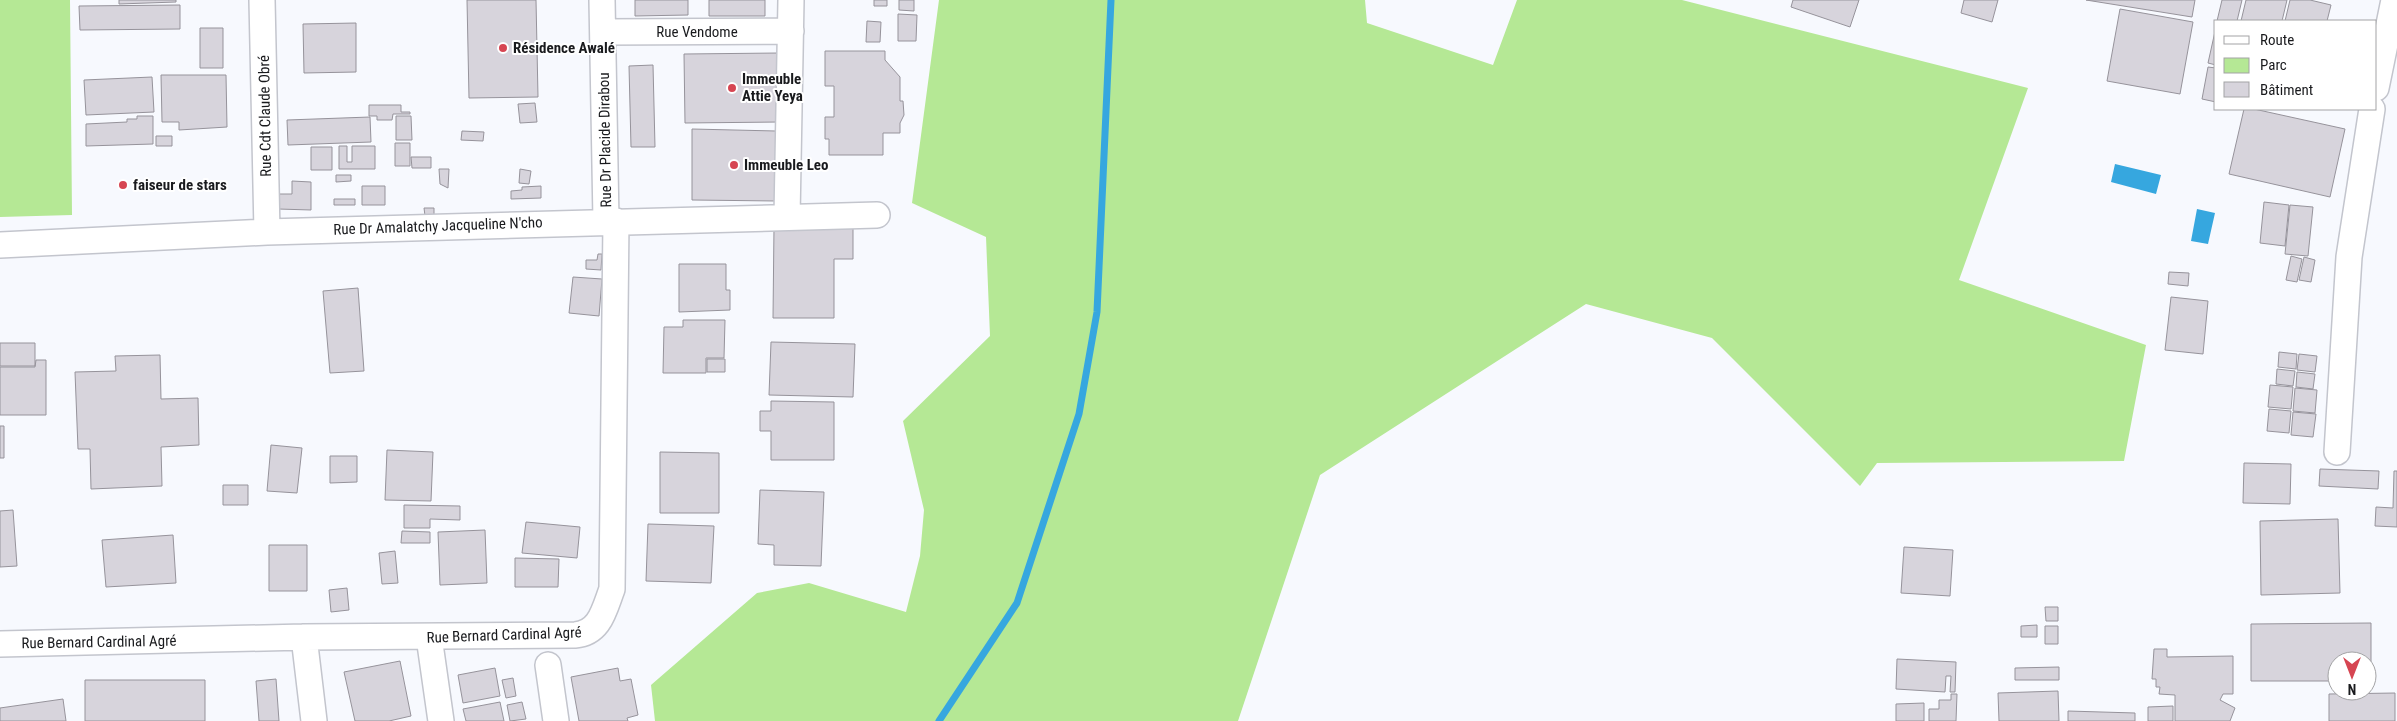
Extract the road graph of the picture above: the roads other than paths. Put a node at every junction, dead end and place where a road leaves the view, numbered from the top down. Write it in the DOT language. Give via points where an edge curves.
graph roads {
  1 [pos="262,0"];
  2 [pos="602,0"];
  3 [pos="791,0"];
  4 [pos="2394,0"];
  5 [pos="791,31"];
  6 [pos="602,32"];
  7 [pos="2377,83"];
  8 [pos="2372,110"];
  9 [pos="877,215"];
  10 [pos="787,217"];
  11 [pos="611,221"];
  12 [pos="267,232"];
  13 [pos="0,245"];
  14 [pos="2338,452"];
  15 [pos="304,637"];
  16 [pos="429,637"];
  17 [pos="0,644"];
  18 [pos="548,664"];
  19 [pos="314,721"];
  20 [pos="441,721"];
  21 [pos="556,721"];
  1 -- 12 [label="street, Rue Cdt Claude Obré"];
  2 -- 6 [label="street, Rue Dr Placide Dirabou"];
  3 -- 5 [label="street"];
  4 -- 7 [label="street"];
  5 -- 6 [label="street, Rue Vendome"];
  5 -- 10 [label="street"];
  6 -- 11 [label="street, Rue Dr Placide Dirabou"];
  8 -- 14 [label="street" via="2349,257"];
  9 -- 10 [label="street, Rue Dr Amalatchy Jacqueline N'cho"];
  10 -- 11 [label="street, Rue Dr Amalatchy Jacqueline N'cho"];
  11 -- 12 [label="street, Rue Dr Amalatchy Jacqueline N'cho"];
  11 -- 16 [label="street, Rue Bernard Cardinal Agré" via="612,589 603,613 595,628 585,634"];
  12 -- 13 [label="street, Rue Dr Amalatchy Jacqueline N'cho"];
  15 -- 16 [label="street, Rue Bernard Cardinal Agré"];
  15 -- 17 [label="street, Rue Bernard Cardinal Agré"];
  15 -- 19 [label="street"];
  16 -- 20 [label="street"];
  18 -- 21 [label="street"];
}
